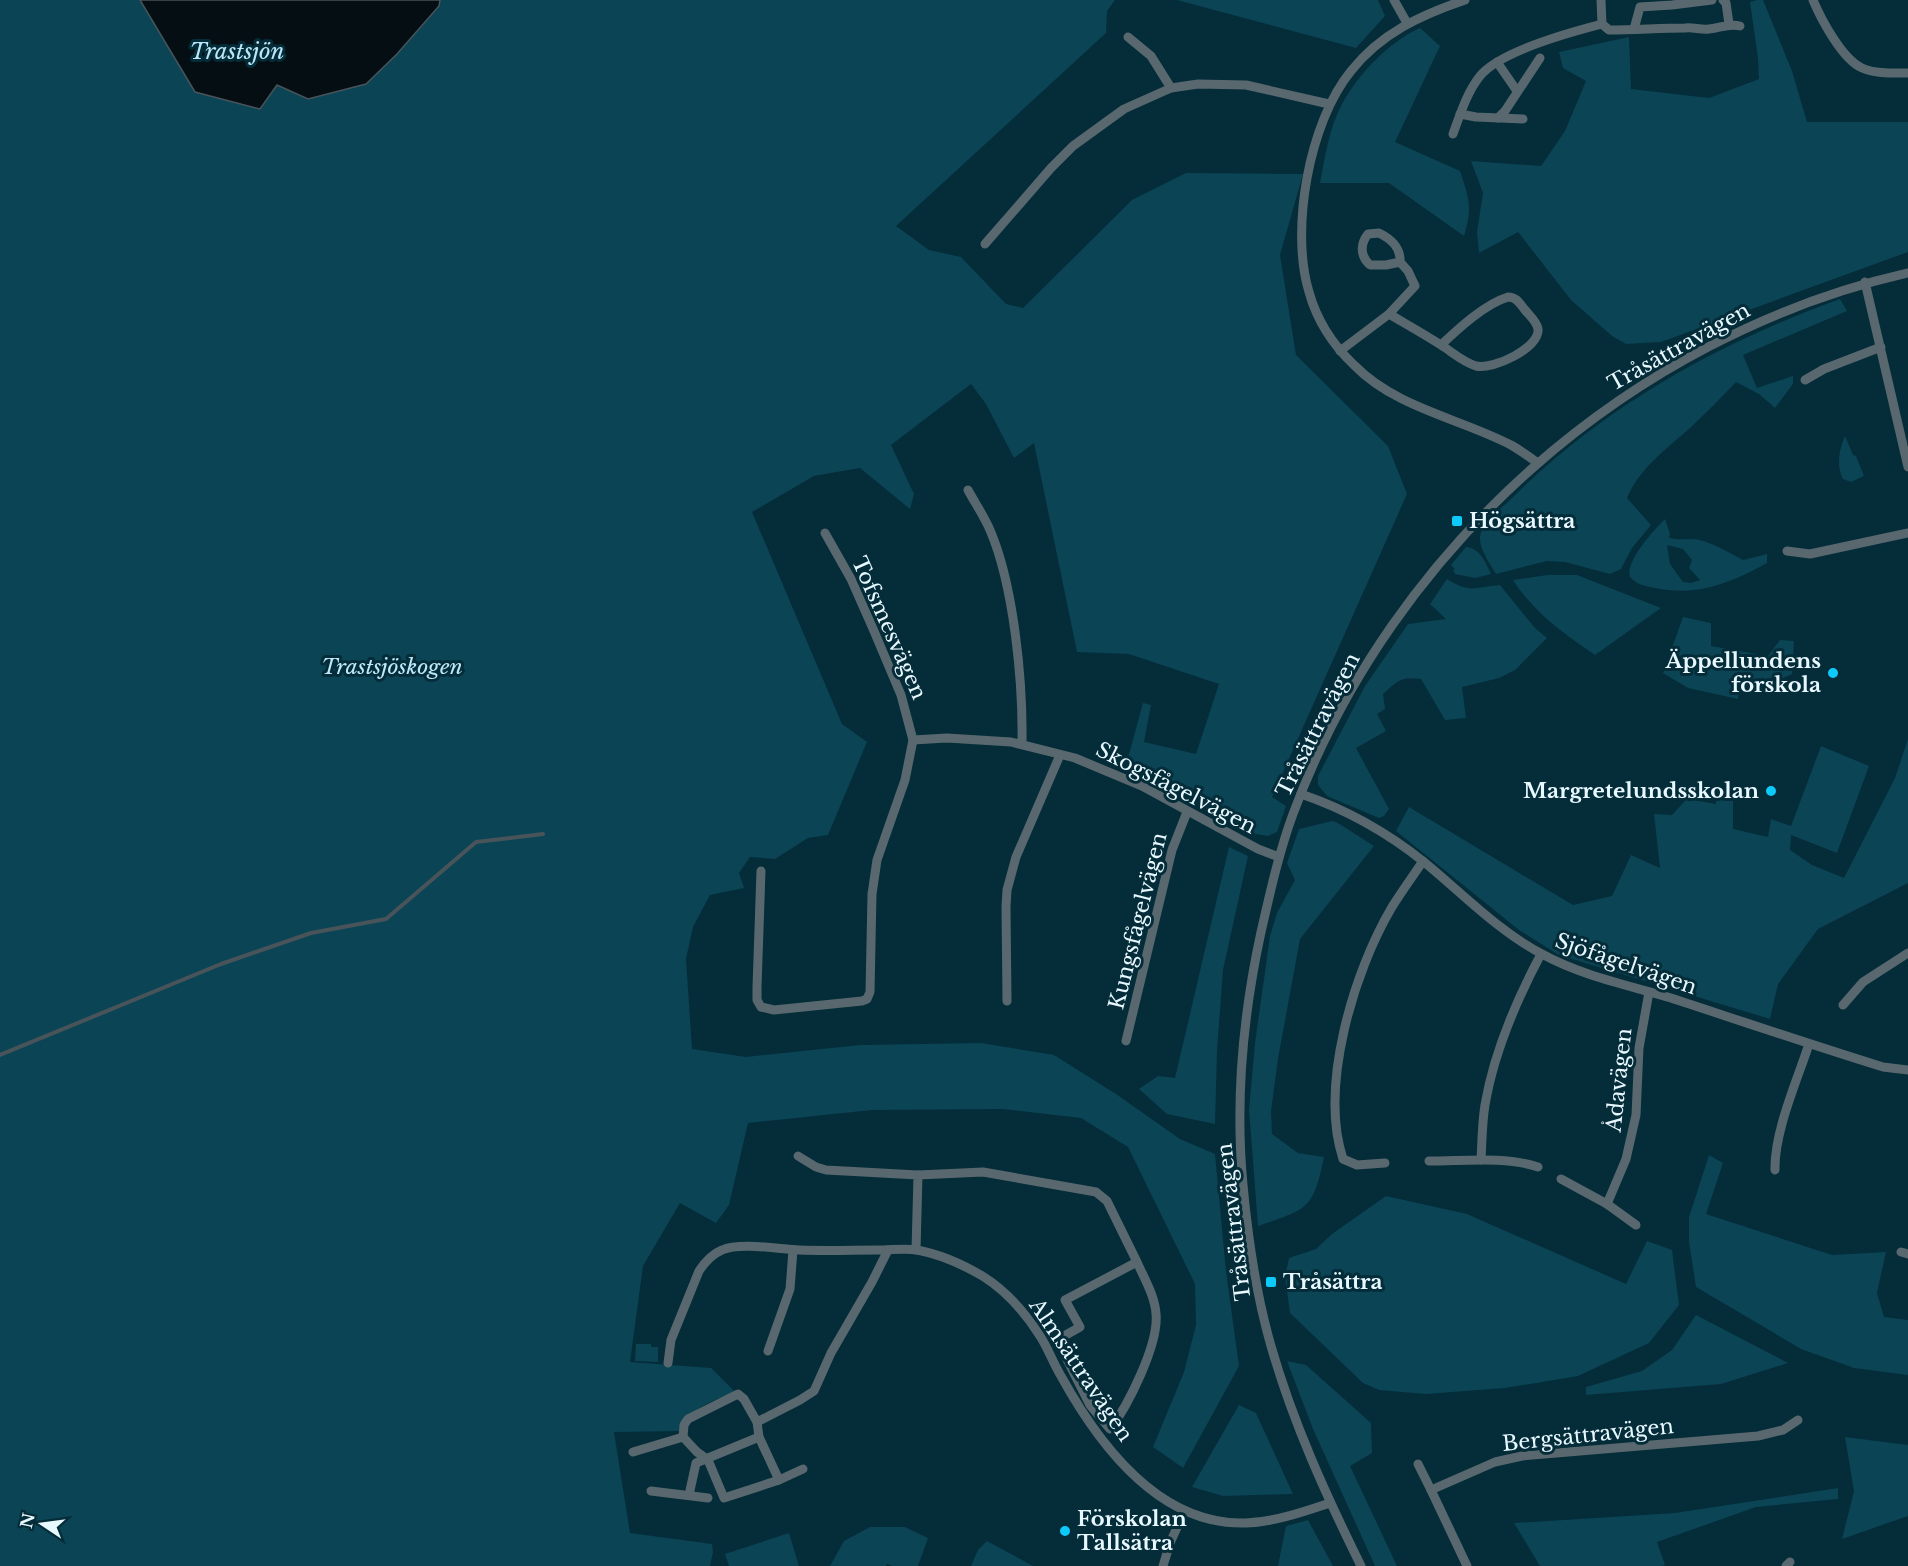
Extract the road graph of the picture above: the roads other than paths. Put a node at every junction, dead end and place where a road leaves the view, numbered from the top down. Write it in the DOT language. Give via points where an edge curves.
graph roads {
  1 [pos="1394,0"];
  2 [pos="1465,0"];
  3 [pos="1601,0"];
  4 [pos="1712,0"];
  5 [pos="1723,0"];
  6 [pos="1813,0"];
  7 [pos="1407,23"];
  8 [pos="1602,24"];
  9 [pos="1729,24"];
  10 [pos="1740,26"];
  11 [pos="1634,29"];
  12 [pos="1128,37"];
  13 [pos="1540,58"];
  14 [pos="1497,62"];
  15 [pos="1908,73"];
  16 [pos="1171,88"];
  17 [pos="1517,91"];
  18 [pos="1329,104"];
  19 [pos="1460,114"];
  20 [pos="1498,118"];
  21 [pos="1523,119"];
  22 [pos="1453,134"];
  23 [pos="985,244"];
  24 [pos="1400,262"];
  25 [pos="1908,273"];
  26 [pos="1865,282"];
  27 [pos="1389,314"];
  28 [pos="1441,345"];
  29 [pos="1881,347"];
  30 [pos="1340,351"];
  31 [pos="1805,380"];
  32 [pos="1538,463"];
  33 [pos="1908,467"];
  34 [pos="968,490"];
  35 [pos="825,533"];
  36 [pos="1908,533"];
  37 [pos="1787,551"];
  38 [pos="913,740"];
  39 [pos="1022,743"];
  40 [pos="1060,755"];
  41 [pos="1301,794"];
  42 [pos="1187,812"];
  43 [pos="1279,857"];
  44 [pos="1423,861"];
  45 [pos="761,871"];
  46 [pos="1908,953"];
  47 [pos="1541,954"];
  48 [pos="1649,992"];
  49 [pos="1007,1001"];
  50 [pos="1843,1005"];
  51 [pos="1126,1041"];
  52 [pos="1809,1044"];
  53 [pos="1908,1070"];
  54 [pos="798,1156"];
  55 [pos="1481,1160"];
  56 [pos="1429,1161"];
  57 [pos="1385,1163"];
  58 [pos="1538,1167"];
  59 [pos="1775,1170"];
  60 [pos="918,1175"];
  61 [pos="1561,1179"];
  62 [pos="1607,1204"];
  63 [pos="1636,1225"];
  64 [pos="793,1250"];
  65 [pos="888,1250"];
  66 [pos="916,1250"];
  67 [pos="1137,1262"];
  68 [pos="768,1351"];
  69 [pos="668,1363"];
  70 [pos="1798,1420"];
  71 [pos="758,1422"];
  72 [pos="683,1437"];
  73 [pos="759,1437"];
  74 [pos="633,1452"];
  75 [pos="708,1460"];
  76 [pos="1418,1464"];
  77 [pos="803,1469"];
  78 [pos="779,1480"];
  79 [pos="1431,1490"];
  80 [pos="651,1491"];
  81 [pos="689,1495"];
  82 [pos="708,1498"];
  83 [pos="1330,1503"];
  84 [pos="1184,1512"];
  85 [pos="1163,1566"];
  86 [pos="1361,1566"];
  87 [pos="1467,1566"];
  1 -- 7 [label="street"];
  2 -- 7 [label="street"];
  3 -- 8 [label="street"];
  4 -- 11 [label="street" via="1640,7"];
  5 -- 9 [label="street"];
  6 -- 15 [label="street" via="1838,44 1854,63 1863,69"];
  7 -- 18 [label="street" via="1368,52"];
  8 -- 11 [label="street" via="1609,30"];
  8 -- 14 [label="street" via="1548,40"];
  9 -- 10 [label="street"];
  9 -- 11 [label="street" via="1709,29"];
  12 -- 16 [label="street" via="1151,56"];
  13 -- 17 [label="street"];
  14 -- 17 [label="street"];
  14 -- 19 [label="street" via="1481,74"];
  16 -- 18 [label="street" via="1246,85"];
  16 -- 23 [label="street" via="1124,109 1073,146"];
  17 -- 20 [label="street"];
  18 -- 30 [label="street" via="1312,154 1302,231 1303,261 1314,307"];
  19 -- 20 [label="street"];
  19 -- 22 [label="street"];
  20 -- 21 [label="street"];
  24 -- 24 [label="street" via="1398,248 1386,237 1373,232 1364,239 1362,254 1370,265"];
  24 -- 27 [label="street" via="1415,286"];
  25 -- 26 [label="street, Tråsättravägen"];
  26 -- 29 [label="street"];
  26 -- 32 [label="street, Tråsättravägen" via="1799,305 1717,342 1608,408"];
  27 -- 28 [label="street"];
  27 -- 30 [label="street"];
  28 -- 28 [label="street" via="1469,363 1487,367 1511,358 1536,339 1538,329 1516,299 1508,297 1465,323"];
  29 -- 31 [label="street"];
  29 -- 33 [label="street"];
  30 -- 32 [label="street" via="1385,390 1512,446"];
  32 -- 41 [label="street, Tråsättravägen" via="1470,529 1411,600 1348,697"];
  34 -- 39 [label="street" via="991,532 1005,583 1018,668"];
  35 -- 38 [label="street, Tofsmesvägen" via="851,579 901,694"];
  36 -- 37 [label="street" via="1810,554"];
  38 -- 39 [label="street, Skogsfågelvägen"];
  38 -- 45 [label="street" via="905,780 877,860 867,999 774,1010 760,1007 757,987"];
  39 -- 40 [label="street, Skogsfågelvägen"];
  40 -- 42 [label="street, Skogsfågelvägen" via="1117,774"];
  40 -- 49 [label="street" via="1016,857 1007,890"];
  41 -- 43 [label="street, Tråsättravägen"];
  41 -- 44 [label="street, Sjöfågelvägen" via="1326,803 1390,838"];
  42 -- 43 [label="street, Skogsfågelvägen"];
  42 -- 51 [label="street, Kungsfågelvägen" via="1172,850"];
  43 -- 83 [label="street, Tråsättravägen" via="1253,969 1246,1019 1241,1081 1243,1181 1250,1242 1270,1342 1292,1410"];
  44 -- 47 [label="street, Sjöfågelvägen" via="1480,911"];
  44 -- 57 [label="street" via="1392,908 1364,966 1337,1072 1336,1132 1343,1159 1357,1164"];
  46 -- 50 [label="street" via="1863,982"];
  47 -- 48 [label="street, Sjöfågelvägen" via="1587,974"];
  47 -- 55 [label="street" via="1498,1052 1485,1104"];
  48 -- 52 [label="street, Sjöfågelvägen"];
  48 -- 62 [label="street, Ådavägen" via="1639,1048 1636,1115 1626,1159"];
  52 -- 53 [label="street, Sjöfågelvägen" via="1882,1067"];
  52 -- 59 [label="street" via="1779,1135"];
  54 -- 60 [label="street" via="826,1170"];
  55 -- 56 [label="street"];
  55 -- 58 [label="street"];
  60 -- 66 [label="street"];
  60 -- 67 [label="street" via="998,1173 1096,1192 1107,1201"];
  61 -- 62 [label="street"];
  62 -- 63 [label="street"];
  64 -- 65 [label="street, Almsättravägen"];
  64 -- 68 [label="street" via="790,1289"];
  64 -- 69 [label="street, Almsättravägen" via="724,1248 706,1262 671,1340"];
  65 -- 66 [label="street, Almsättravägen"];
  65 -- 71 [label="street" via="814,1391"];
  66 -- 84 [label="street, Almsättravägen" via="954,1262 983,1277 1015,1304 1040,1336 1100,1437 1140,1482"];
  67 -- 67 [label="street" via="1157,1315 1141,1375 1110,1430 1090,1405 1057,1340 1080,1327 1065,1300"];
  70 -- 79 [label="street, Bergsättravägen" via="1783,1430 1758,1436 1507,1458"];
  71 -- 72 [label="street" via="738,1394 688,1419"];
  71 -- 73 [label="street"];
  72 -- 74 [label="street"];
  72 -- 75 [label="street"];
  73 -- 75 [label="street"];
  73 -- 78 [label="street"];
  75 -- 78 [label="street" via="724,1498"];
  75 -- 81 [label="street" via="696,1464"];
  76 -- 79 [label="street"];
  77 -- 78 [label="street"];
  79 -- 87 [label="street"];
  80 -- 81 [label="street"];
  81 -- 82 [label="street"];
  83 -- 84 [label="street, Almsättravägen" via="1249,1523 1221,1522"];
  83 -- 86 [label="street, Tråsättravägen"];
  84 -- 85 [label="street"];
}
